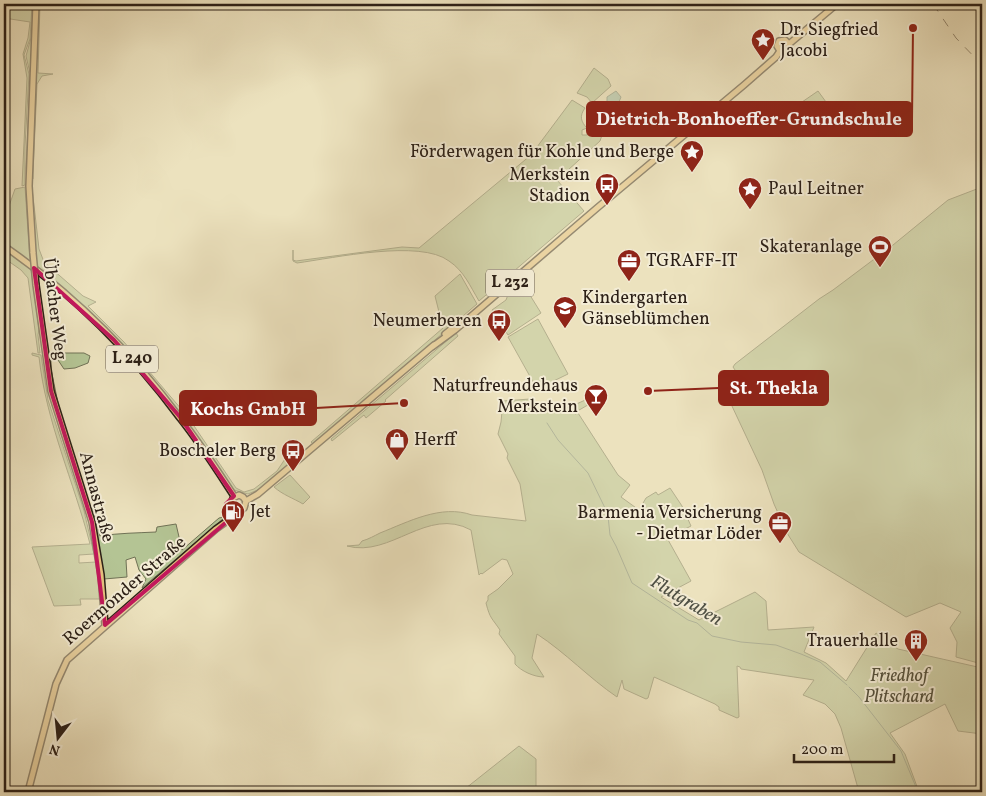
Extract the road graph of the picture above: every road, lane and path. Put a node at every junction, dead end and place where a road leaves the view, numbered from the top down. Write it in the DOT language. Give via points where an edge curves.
graph roads {
  1 [pos="36,4"];
  2 [pos="837,4"];
  3 [pos="789,44"];
  4 [pos="780,51"];
  5 [pos="4,246"];
  6 [pos="49,378"];
  7 [pos="234,496"];
  8 [pos="246,501"];
  9 [pos="235,510"];
  10 [pos="105,625"];
  11 [pos="28,792"];
  1 -- 6 [label="main road, Übacher Weg, bridge" via="29,177 36,285"];
  2 -- 3 [label="main road, L 232"];
  3 -- 4 [label="main road, L 232" via="787,51"];
  3 -- 4 [label="main road, L 232" via="785,40 779,41"];
  4 -- 8 [label="main road, L 232" via="455,330"];
  5 -- 7 [label="main road, L 240" via="87,313 137,364 180,417"];
  6 -- 10 [label="main road, Annastraße" via="92,522"];
  7 -- 8 [label="main road" via="241,496"];
  7 -- 9 [label="main road" via="231,504"];
  8 -- 9 [label="main road" via="243,510"];
  9 -- 10 [label="main road, Roermonder Straße" via="230,519"];
  10 -- 11 [label="main road, Roermonder Straße" via="62,666"];
}
